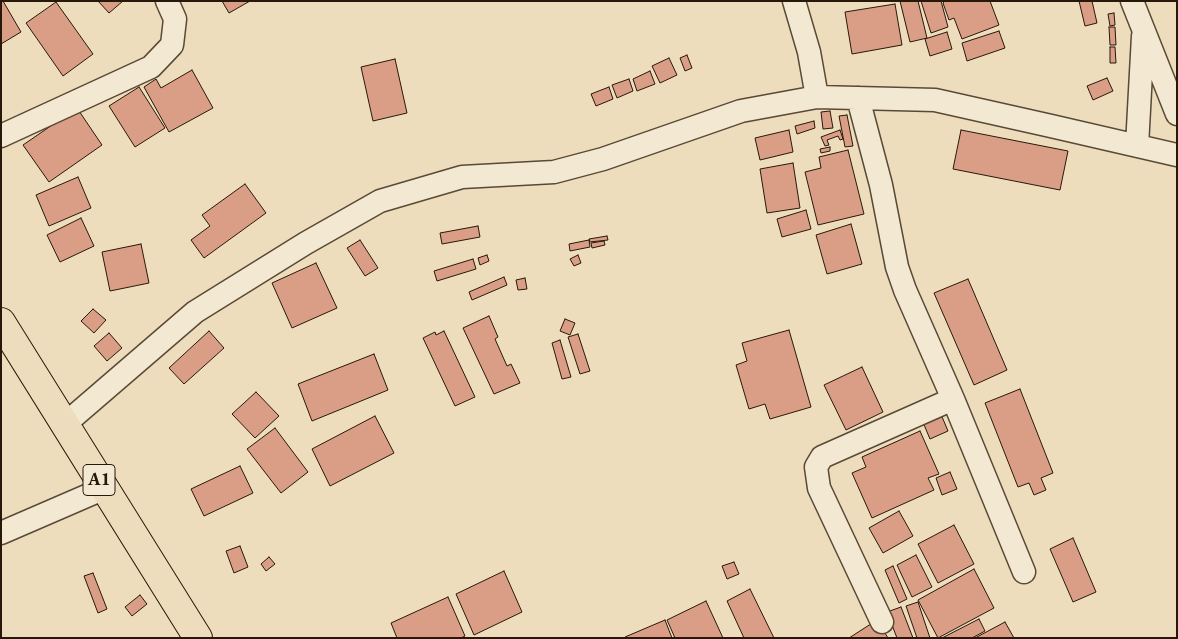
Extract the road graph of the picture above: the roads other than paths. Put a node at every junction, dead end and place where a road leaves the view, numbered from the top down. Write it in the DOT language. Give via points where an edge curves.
graph roads {
  1 [pos="167,1"];
  2 [pos="794,1"];
  3 [pos="1132,1"];
  4 [pos="1143,30"];
  5 [pos="817,96"];
  6 [pos="858,98"];
  7 [pos="1177,114"];
  8 [pos="1,136"];
  9 [pos="1137,146"];
  10 [pos="1177,156"];
  11 [pos="1,322"];
  12 [pos="953,399"];
  13 [pos="65,424"];
  14 [pos="105,488"];
  15 [pos="1,533"];
  16 [pos="1024,572"];
  17 [pos="882,622"];
  18 [pos="198,638"];
  1 -- 8 [label="street" via="175,19 172,45 151,67"];
  2 -- 5 [label="street" via="809,52"];
  3 -- 4 [label="street"];
  4 -- 7 [label="street"];
  4 -- 9 [label="street"];
  5 -- 6 [label="street"];
  5 -- 13 [label="street" via="741,111 603,160 554,172 462,177 380,201 195,312"];
  6 -- 9 [label="street" via="935,100"];
  6 -- 12 [label="street" via="904,290"];
  9 -- 10 [label="street"];
  11 -- 13 [label="highway, A1"];
  12 -- 16 [label="street"];
  12 -- 17 [label="street" via="822,457 816,467 819,488"];
  13 -- 14 [label="highway, A1"];
  14 -- 15 [label="street"];
  14 -- 18 [label="highway, A1"];
}
